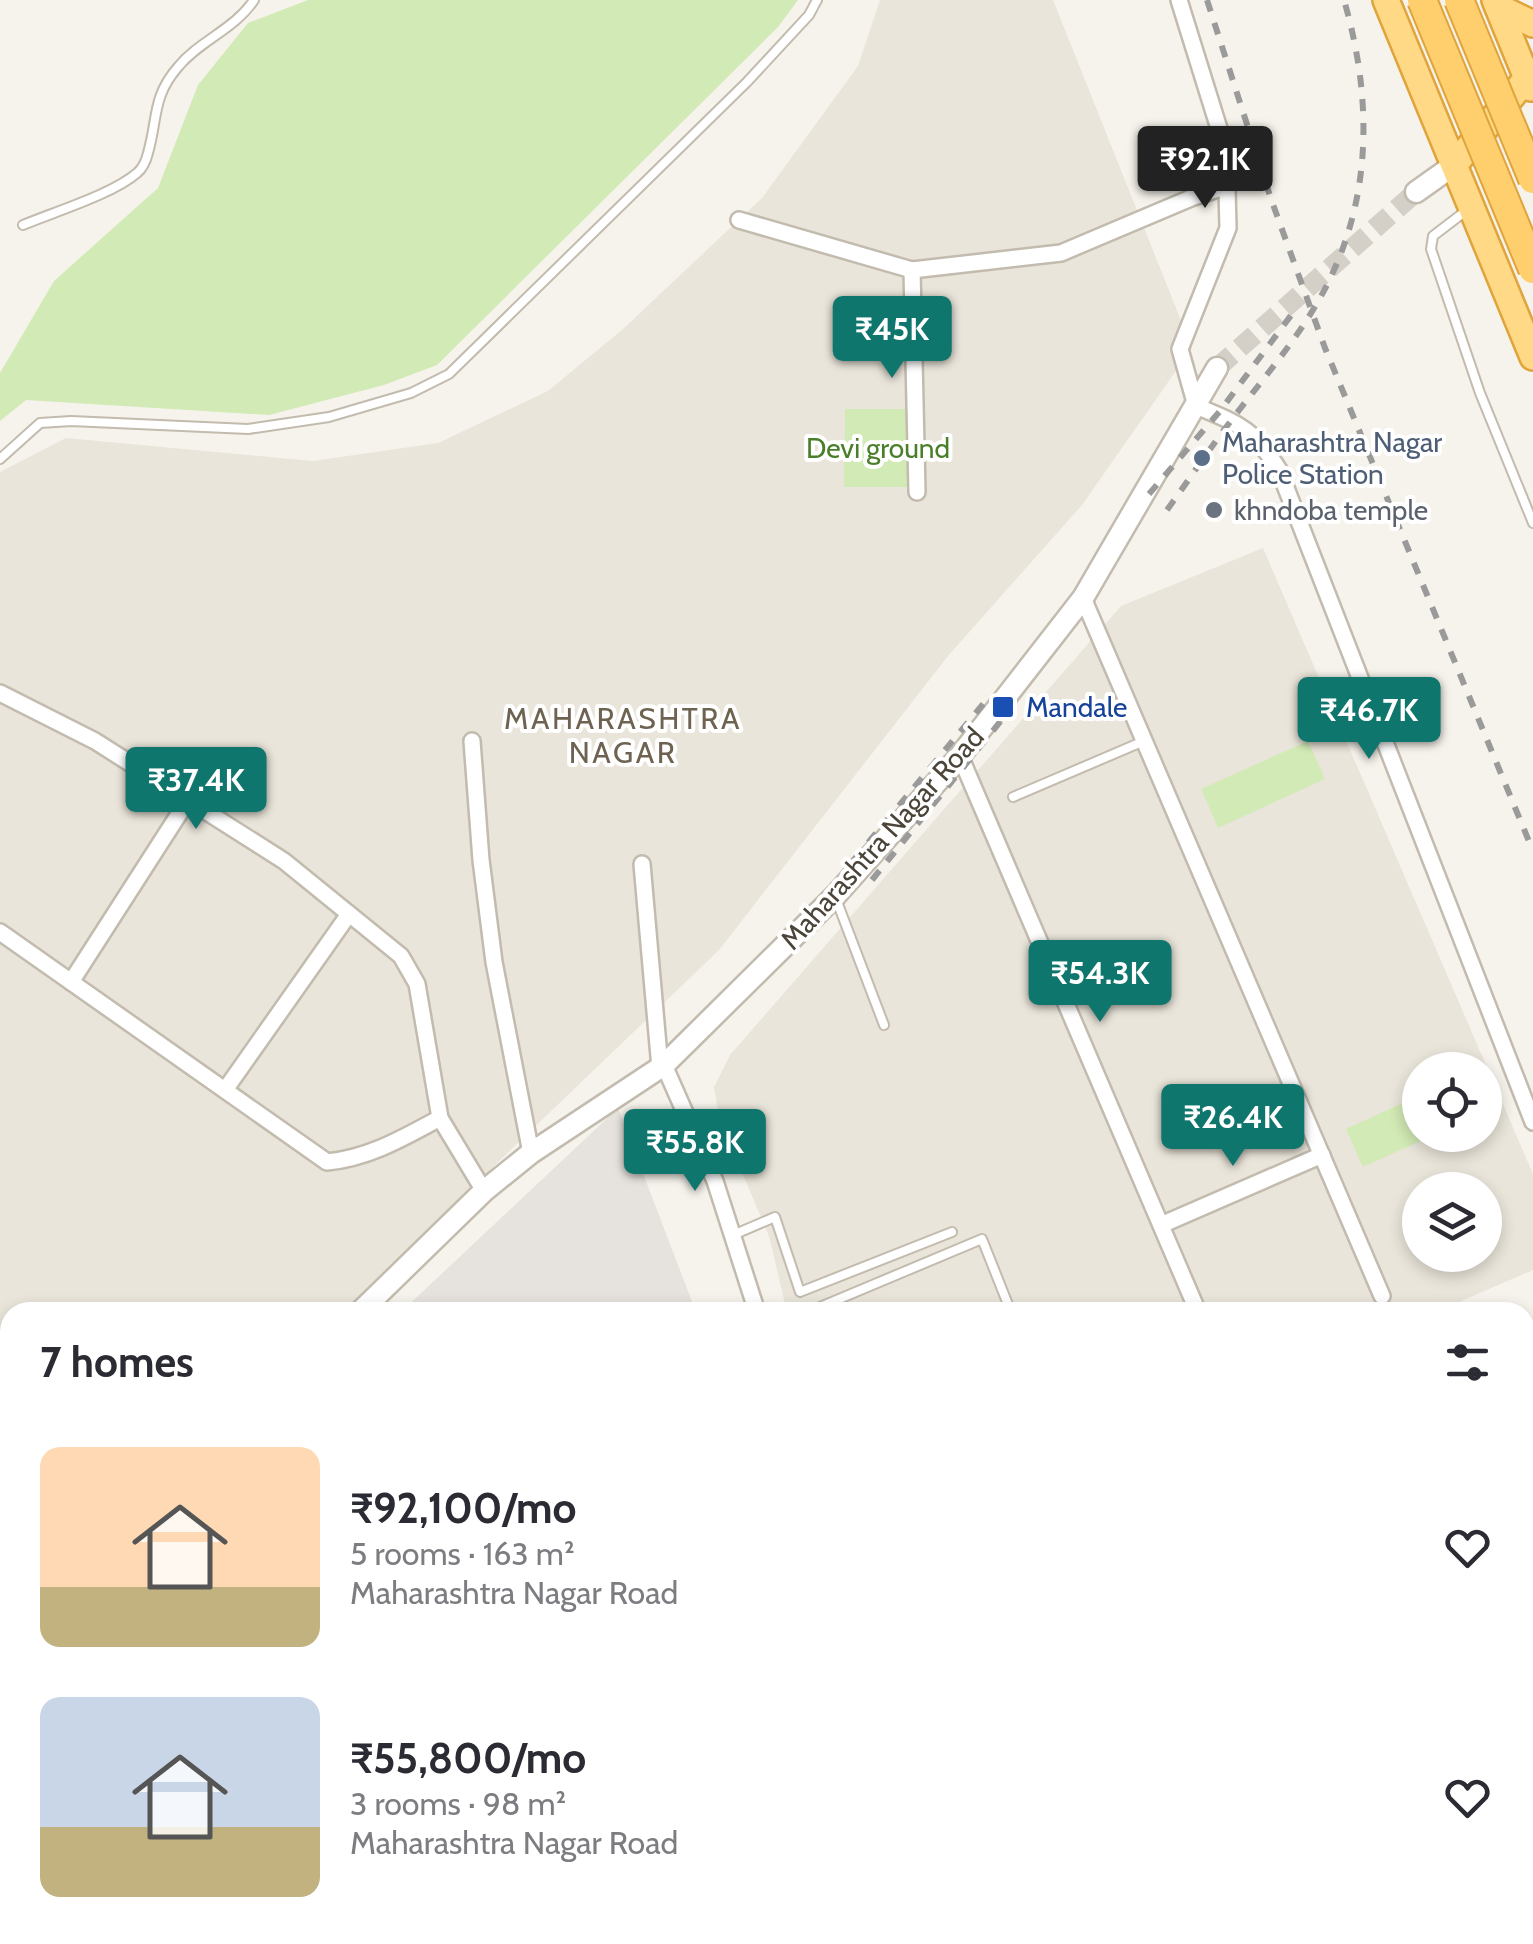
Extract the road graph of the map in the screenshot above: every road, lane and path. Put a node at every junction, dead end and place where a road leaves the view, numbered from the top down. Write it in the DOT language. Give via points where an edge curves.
graph roads {
  1 [pos="254,0"];
  2 [pos="817,0"];
  3 [pos="1179,0"];
  4 [pos="1386,0"];
  5 [pos="1422,0"];
  6 [pos="1459,0"];
  7 [pos="1496,4"];
  8 [pos="1533,24"];
  9 [pos="1531,80"];
  10 [pos="1533,146"];
  11 [pos="1454,165"];
  12 [pos="1533,179"];
  13 [pos="1227,186"];
  14 [pos="1416,192"];
  15 [pos="1471,207"];
  16 [pos="739,220"];
  17 [pos="23,224"];
  18 [pos="1533,269"];
  19 [pos="912,270"];
  20 [pos="1533,357"];
  21 [pos="1217,368"];
  22 [pos="1196,406"];
  23 [pos="0,444"];
  24 [pos="10,452"];
  25 [pos="0,459"];
  26 [pos="917,492"];
  27 [pos="1533,523"];
  28 [pos="1083,598"];
  29 [pos="0,693"];
  30 [pos="1144,741"];
  31 [pos="472,742"];
  32 [pos="960,756"];
  33 [pos="1013,797"];
  34 [pos="188,800"];
  35 [pos="642,864"];
  36 [pos="836,896"];
  37 [pos="349,914"];
  38 [pos="0,932"];
  39 [pos="71,982"];
  40 [pos="884,1026"];
  41 [pos="662,1067"];
  42 [pos="225,1090"];
  43 [pos="440,1118"];
  44 [pos="1533,1122"];
  45 [pos="531,1153"];
  46 [pos="1322,1155"];
  47 [pos="484,1191"];
  48 [pos="1161,1225"];
  49 [pos="952,1232"];
  50 [pos="733,1235"];
  51 [pos="1382,1296"];
  52 [pos="370,1302"];
  53 [pos="754,1302"];
  54 [pos="832,1302"];
  55 [pos="1007,1302"];
  56 [pos="1194,1302"];
  1 -- 17 [label="lane" via="163,85 141,171"];
  2 -- 24 [label="lane" via="747,82 449,374 411,393 329,417 248,429 40,424"];
  3 -- 13 [label="street" via="1226,152"];
  4 -- 11 [label="highway"];
  5 -- 18 [label="highway, bridge"];
  6 -- 12 [label="highway, bridge"];
  7 -- 8 [label="highway"];
  7 -- 9 [label="highway"];
  9 -- 11 [label="highway"];
  10 -- 11 [label="highway"];
  11 -- 14 [label="street"];
  11 -- 15 [label="highway"];
  13 -- 19 [label="street" via="1061,253"];
  13 -- 22 [label="street" via="1228,228 1180,348"];
  15 -- 20 [label="highway"];
  15 -- 27 [label="lane" via="1432,236 1431,249"];
  16 -- 19 [label="street"];
  19 -- 26 [label="street"];
  21 -- 22 [label="street, Maharashtra Nagar Road"];
  22 -- 28 [label="street, Maharashtra Nagar Road"];
  22 -- 44 [label="street" via="1242,425 1279,470"];
  23 -- 24 [label="lane"];
  24 -- 25 [label="lane"];
  28 -- 30 [label="street"];
  28 -- 32 [label="street, Maharashtra Nagar Road"];
  29 -- 34 [label="street" via="95,741"];
  30 -- 33 [label="lane"];
  30 -- 46 [label="street"];
  31 -- 45 [label="street" via="494,962"];
  32 -- 36 [label="street, Maharashtra Nagar Road"];
  32 -- 48 [label="street"];
  34 -- 37 [label="street" via="284,861"];
  34 -- 39 [label="street"];
  35 -- 41 [label="street"];
  36 -- 40 [label="lane"];
  36 -- 41 [label="street, Maharashtra Nagar Road"];
  37 -- 42 [label="street"];
  37 -- 43 [label="street" via="410,968"];
  38 -- 39 [label="street"];
  39 -- 42 [label="street"];
  41 -- 45 [label="street, Maharashtra Nagar Road"];
  41 -- 50 [label="street"];
  42 -- 43 [label="street" via="327,1162 374,1152"];
  43 -- 47 [label="street"];
  45 -- 47 [label="street, Maharashtra Nagar Road"];
  46 -- 48 [label="street"];
  46 -- 51 [label="street"];
  47 -- 52 [label="street, Maharashtra Nagar Road"];
  48 -- 56 [label="street"];
  49 -- 50 [label="lane" via="800,1292 775,1217"];
  50 -- 53 [label="street"];
  54 -- 55 [label="lane" via="982,1239"];
}
